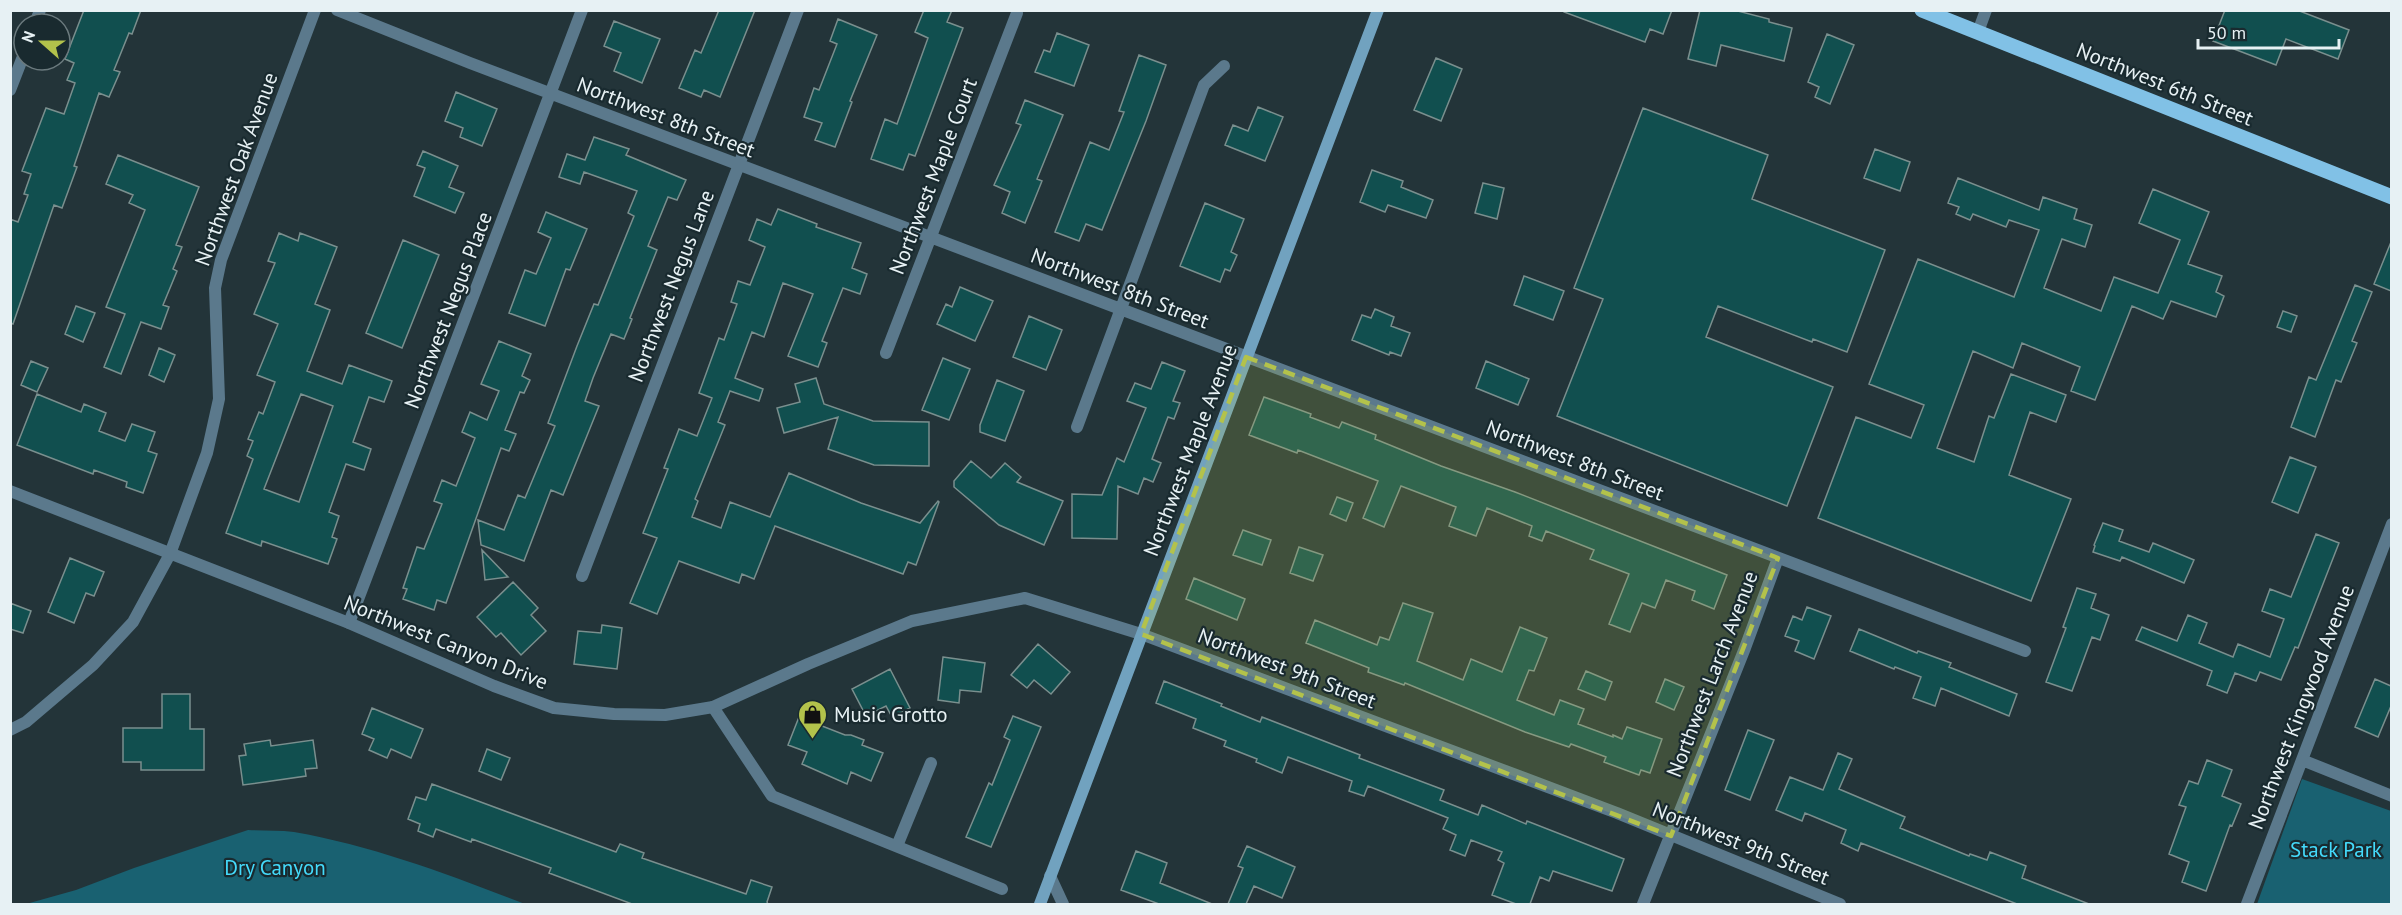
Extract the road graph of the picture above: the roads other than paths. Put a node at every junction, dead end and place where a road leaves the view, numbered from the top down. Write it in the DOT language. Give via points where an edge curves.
graph roads {
  1 [pos="315,10"];
  2 [pos="337,10"];
  3 [pos="582,10"];
  4 [pos="798,10"];
  5 [pos="1378,10"];
  6 [pos="1922,10"];
  7 [pos="1986,10"];
  8 [pos="1017,13"];
  9 [pos="1978,32"];
  10 [pos="1224,66"];
  11 [pos="17,72"];
  12 [pos="10,90"];
  13 [pos="551,94"];
  14 [pos="738,165"];
  15 [pos="2391,196"];
  16 [pos="929,237"];
  17 [pos="1121,310"];
  18 [pos="885,353"];
  19 [pos="1246,357"];
  20 [pos="1077,427"];
  21 [pos="10,491"];
  22 [pos="2391,524"];
  23 [pos="2388,541"];
  24 [pos="170,554"];
  25 [pos="1778,558"];
  26 [pos="582,576"];
  27 [pos="349,623"];
  28 [pos="1141,634"];
  29 [pos="2025,651"];
  30 [pos="713,706"];
  31 [pos="10,730"];
  32 [pos="2302,760"];
  33 [pos="931,763"];
  34 [pos="2391,795"];
  35 [pos="1671,836"];
  36 [pos="897,846"];
  37 [pos="1050,876"];
  38 [pos="1002,889"];
  39 [pos="1040,904"];
  40 [pos="1063,904"];
  41 [pos="1643,904"];
  42 [pos="1840,904"];
  43 [pos="2247,904"];
  1 -- 24 [label="street, Northwest Oak Avenue" via="221,260 215,288 219,399 207,453"];
  2 -- 13 [label="street, Northwest 8th Street"];
  3 -- 13 [label="street, Northwest Negus Place"];
  4 -- 14 [label="street, Northwest Negus Lane"];
  5 -- 19 [label="main road, Northwest Maple Avenue"];
  6 -- 9 [label="main road, Northwest 6th Street"];
  7 -- 9 [label="street"];
  8 -- 16 [label="street, Northwest Maple Court"];
  9 -- 15 [label="main road, Northwest 6th Street"];
  10 -- 17 [label="street" via="1204,85"];
  11 -- 12 [label="street"];
  13 -- 14 [label="street, Northwest 8th Street"];
  13 -- 27 [label="street, Northwest Negus Place"];
  14 -- 16 [label="street, Northwest 8th Street"];
  14 -- 26 [label="street, Northwest Negus Lane"];
  16 -- 17 [label="street, Northwest 8th Street"];
  16 -- 18 [label="street, Northwest Maple Court"];
  17 -- 19 [label="street, Northwest 8th Street"];
  17 -- 20 [label="street"];
  19 -- 25 [label="street, Northwest 8th Street"];
  19 -- 28 [label="main road, Northwest Maple Avenue"];
  21 -- 24 [label="street, Northwest Canyon Drive"];
  22 -- 23 [label="street, Northwest Kingwood Avenue"];
  23 -- 32 [label="street, Northwest Kingwood Avenue"];
  24 -- 27 [label="street, Northwest Canyon Drive"];
  24 -- 31 [label="street" via="133,622 93,665 26,722"];
  25 -- 29 [label="street, Northwest 8th Street"];
  25 -- 35 [label="street, Northwest Larch Avenue"];
  27 -- 30 [label="street, Northwest Canyon Drive" via="554,708 665,715"];
  28 -- 30 [label="street, Northwest 9th Street" via="1025,598 912,621"];
  28 -- 35 [label="street, Northwest 9th Street"];
  28 -- 37 [label="main road, Northwest Maple Avenue"];
  30 -- 36 [label="street" via="772,796"];
  32 -- 34 [label="street"];
  32 -- 43 [label="street, Northwest Kingwood Avenue"];
  33 -- 36 [label="street"];
  35 -- 41 [label="street, Northwest Larch Avenue"];
  35 -- 42 [label="street, Northwest 9th Street"];
  36 -- 38 [label="street"];
  37 -- 39 [label="main road, Northwest Maple Avenue"];
  37 -- 40 [label="street"];
}
